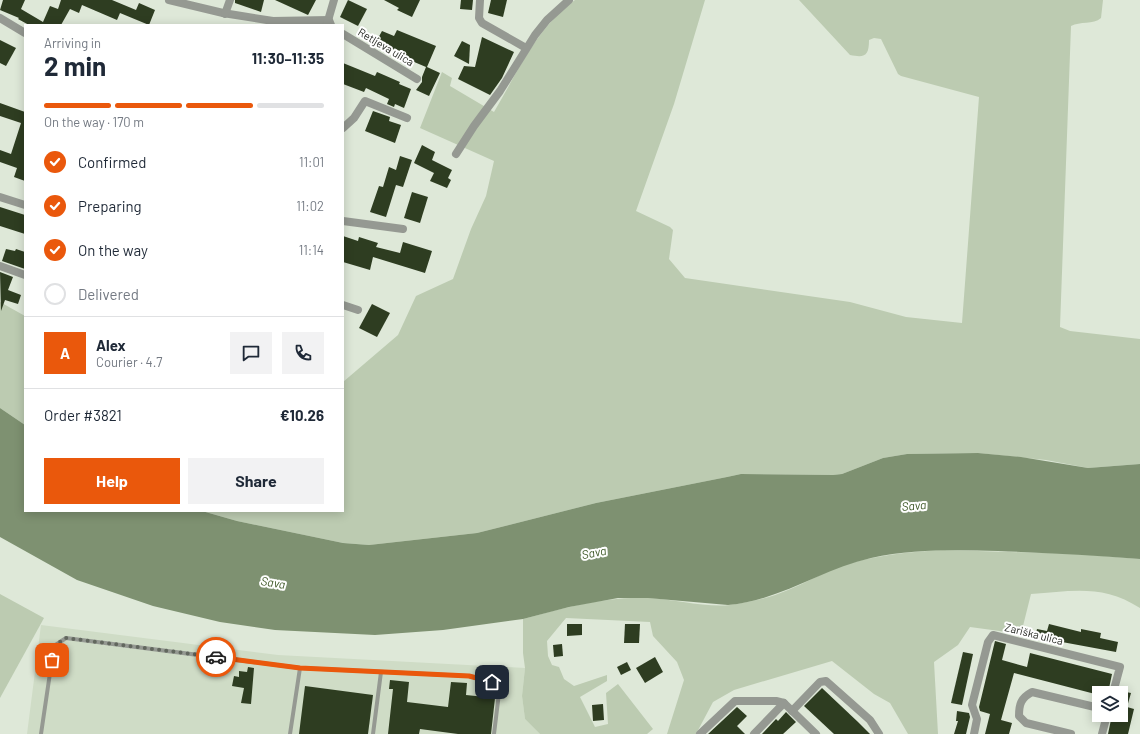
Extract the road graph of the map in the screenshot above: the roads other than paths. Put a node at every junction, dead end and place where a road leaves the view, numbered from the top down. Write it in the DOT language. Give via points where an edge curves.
graph roads {
  1 [pos="169,0"];
  2 [pos="230,0"];
  3 [pos="334,0"];
  4 [pos="480,0"];
  5 [pos="569,0"];
  6 [pos="225,14"];
  7 [pos="0,18"];
  8 [pos="329,24"];
  9 [pos="24,32"];
  10 [pos="344,35"];
  11 [pos="526,48"];
  12 [pos="417,79"];
  13 [pos="406,118"];
  14 [pos="344,127"];
  15 [pos="456,154"];
  16 [pos="0,197"];
  17 [pos="24,205"];
  18 [pos="344,221"];
  19 [pos="403,229"];
  20 [pos="0,266"];
  21 [pos="24,275"];
  22 [pos="344,305"];
  23 [pos="358,310"];
  24 [pos="300,668"];
  25 [pos="381,672"];
  26 [pos="1115,686"];
  27 [pos="784,703"];
  28 [pos="1092,706"];
  29 [pos="792,711"];
  30 [pos="1105,722"];
  31 [pos="812,733"];
  32 [pos="41,734"];
  33 [pos="290,734"];
  34 [pos="373,734"];
  35 [pos="494,734"];
  36 [pos="700,734"];
  37 [pos="754,734"];
  38 [pos="879,734"];
  39 [pos="974,734"];
  40 [pos="1071,734"];
  41 [pos="1102,734"];
  1 -- 6 [label="street"];
  2 -- 6 [label="street"];
  3 -- 8 [label="street"];
  4 -- 11 [label="street" via="479,18 482,23"];
  5 -- 11 [label="street" via="547,20"];
  6 -- 8 [label="street" via="273,21"];
  7 -- 9 [label="street"];
  10 -- 12 [label="street, Retljeva ulica"];
  11 -- 15 [label="street"];
  13 -- 14 [label="street" via="365,101 354,118"];
  16 -- 17 [label="street"];
  18 -- 19 [label="street"];
  20 -- 21 [label="street"];
  22 -- 23 [label="street"];
  24 -- 25 [label="lane"];
  24 -- 32 [label="lane" via="66,638 54,646"];
  24 -- 33 [label="lane"];
  25 -- 34 [label="lane"];
  25 -- 35 [label="lane" via="469,676 492,682 499,693"];
  26 -- 39 [label="street, Zariška ulica" via="1120,666 993,635 988,642 972,705 977,719"];
  27 -- 29 [label="street"];
  27 -- 36 [label="street" via="735,701"];
  27 -- 37 [label="street"];
  28 -- 40 [label="street" via="1032,692 1023,697 1019,706 1019,716 1026,723"];
  29 -- 31 [label="street"];
  29 -- 38 [label="street" via="820,682 826,681 870,720"];
  30 -- 41 [label="street"];
}
